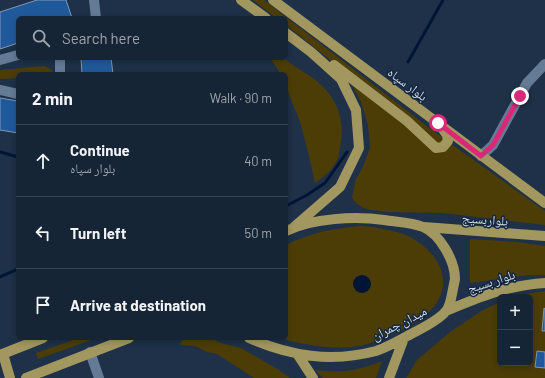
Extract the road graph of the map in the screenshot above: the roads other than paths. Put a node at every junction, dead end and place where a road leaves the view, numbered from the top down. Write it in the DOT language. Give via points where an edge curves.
graph roads {
  1 [pos="94,0"];
  2 [pos="241,0"];
  3 [pos="275,0"];
  4 [pos="96,16"];
  5 [pos="263,16"];
  6 [pos="288,35"];
  7 [pos="311,52"];
  8 [pos="16,56"];
  9 [pos="0,60"];
  10 [pos="60,60"];
  11 [pos="545,64"];
  12 [pos="60,72"];
  13 [pos="0,90"];
  14 [pos="16,94"];
  15 [pos="438,123"];
  16 [pos="481,156"];
  17 [pos="545,203"];
  18 [pos="424,227"];
  19 [pos="290,229"];
  20 [pos="545,236"];
  21 [pos="545,283"];
  22 [pos="446,311"];
  23 [pos="404,338"];
  24 [pos="38,340"];
  25 [pos="124,340"];
  26 [pos="254,340"];
  27 [pos="90,352"];
  28 [pos="1,354"];
  29 [pos="298,355"];
  30 [pos="10,378"];
  31 [pos="26,378"];
  32 [pos="100,378"];
  33 [pos="313,378"];
  34 [pos="389,378"];
  1 -- 4 [label="street"];
  2 -- 5 [label="main road"];
  3 -- 15 [label="main road, بلوار سپاه"];
  6 -- 7 [label="main road"];
  7 -- 15 [label="main road" via="337,67 407,121 432,145 440,148 445,146 448,139"];
  7 -- 19 [label="main road" via="341,79 356,110 359,148 340,186"];
  8 -- 9 [label="street"];
  10 -- 12 [label="street"];
  11 -- 16 [label="street" via="527,83 493,145"];
  13 -- 14 [label="street"];
  15 -- 16 [label="main road, بلوار سپاه"];
  16 -- 17 [label="main road, بلوار سپاه"];
  18 -- 19 [label="main road, میدان چمران" via="360,218 329,220"];
  18 -- 20 [label="main road, بلواربسیج"];
  18 -- 22 [label="main road, میدان چمران" via="438,239 450,257 455,278"];
  21 -- 22 [label="main road, بلوار بسیج" via="526,284 484,295"];
  22 -- 23 [label="main road, میدان چمران" via="426,327"];
  23 -- 29 [label="main road, میدان چمران" via="377,350 344,357"];
  23 -- 34 [label="main road"];
  24 -- 28 [label="main road"];
  25 -- 27 [label="main road"];
  26 -- 29 [label="main road, میدان چمران"];
  27 -- 31 [label="main road"];
  27 -- 32 [label="street"];
  28 -- 30 [label="main road"];
  29 -- 33 [label="main road"];
}
